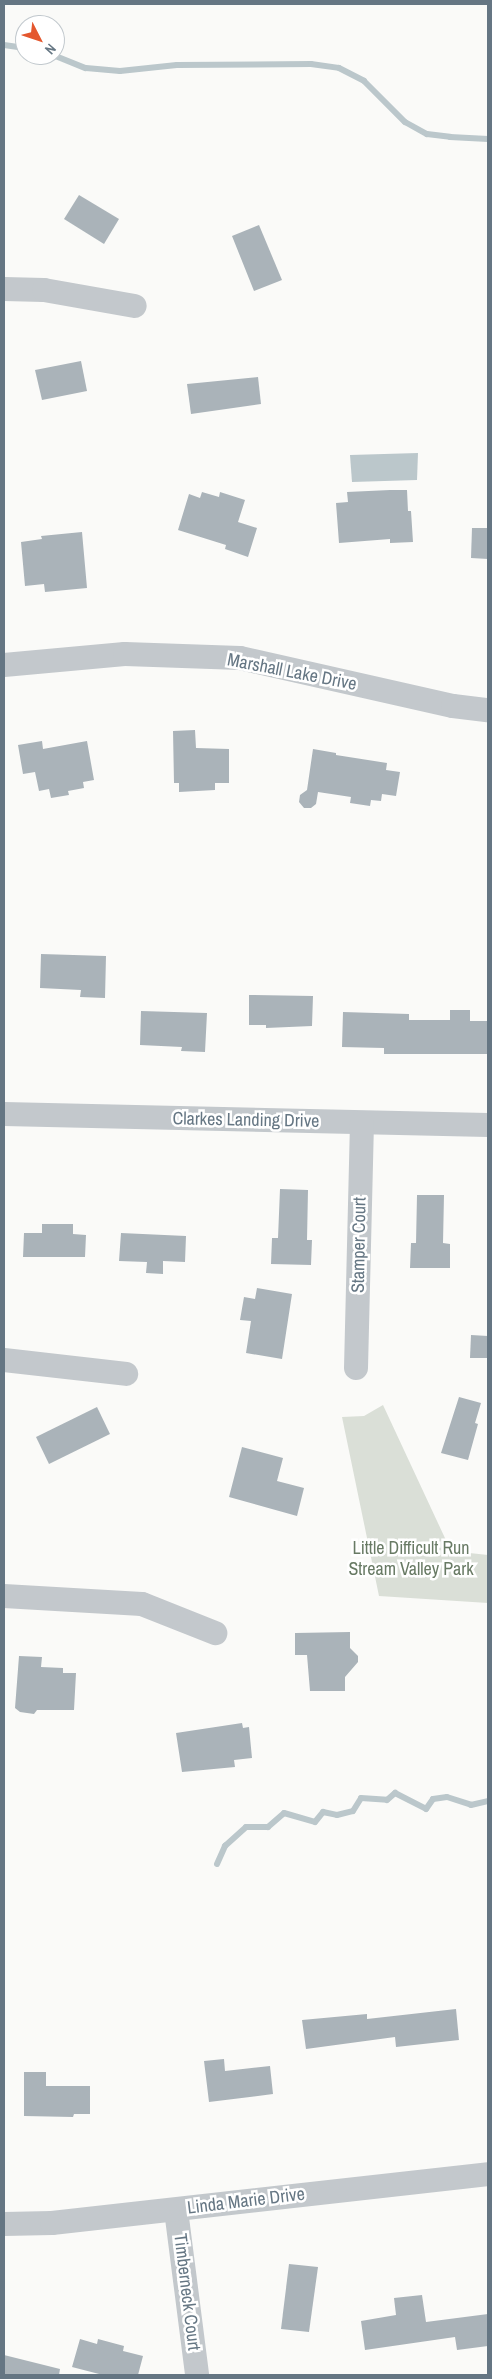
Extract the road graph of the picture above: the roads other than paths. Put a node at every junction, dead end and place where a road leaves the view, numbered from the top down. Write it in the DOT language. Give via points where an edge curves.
graph roads {
  1 [pos="4,289"];
  2 [pos="135,306"];
  3 [pos="4,665"];
  4 [pos="488,710"];
  5 [pos="4,1114"];
  6 [pos="362,1123"];
  7 [pos="488,1126"];
  8 [pos="4,1360"];
  9 [pos="356,1368"];
  10 [pos="126,1374"];
  11 [pos="4,1596"];
  12 [pos="215,1633"];
  13 [pos="488,2174"];
  14 [pos="176,2210"];
  15 [pos="4,2224"];
  16 [pos="197,2375"];
  1 -- 2 [label="street" via="44,290"];
  3 -- 4 [label="street, Marshall Lake Drive" via="125,654 240,658 453,706"];
  5 -- 6 [label="street, Clarkes Landing Drive"];
  6 -- 7 [label="street, Clarkes Landing Drive"];
  6 -- 9 [label="street, Stamper Court"];
  8 -- 10 [label="street"];
  11 -- 12 [label="street" via="142,1604"];
  13 -- 14 [label="street, Linda Marie Drive"];
  14 -- 15 [label="street, Linda Marie Drive" via="52,2223"];
  14 -- 16 [label="street, Timberneck Court"];
}
